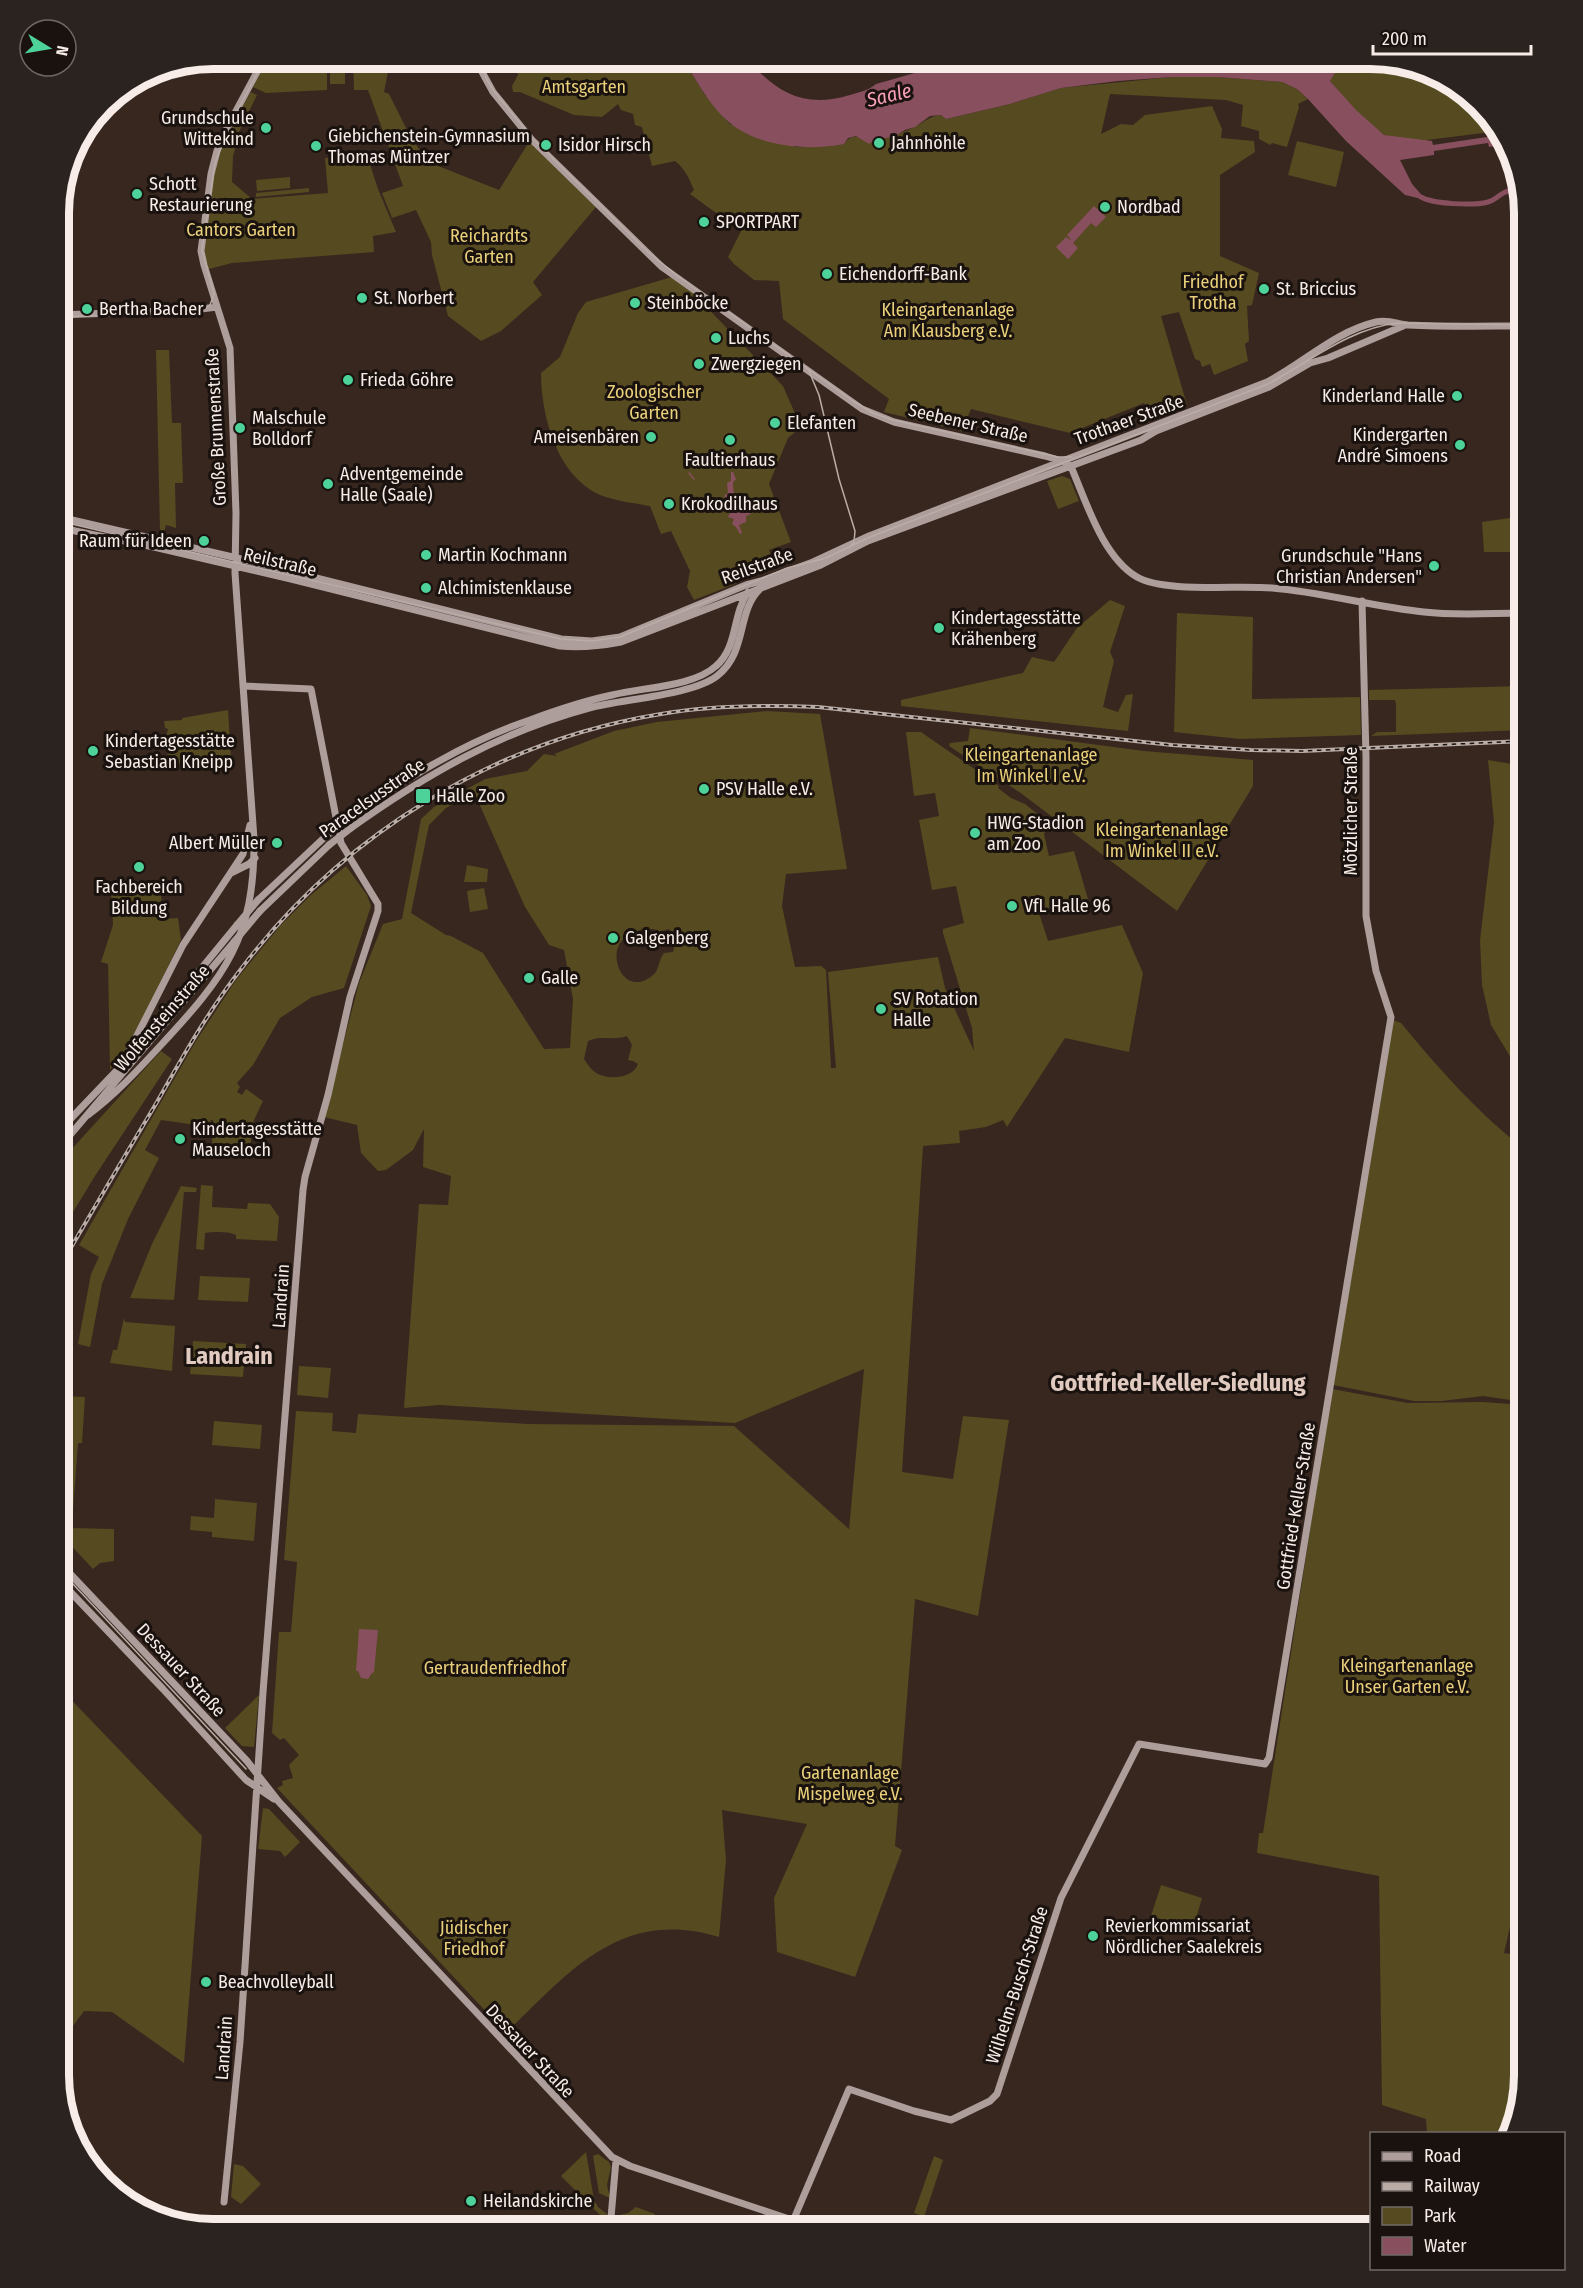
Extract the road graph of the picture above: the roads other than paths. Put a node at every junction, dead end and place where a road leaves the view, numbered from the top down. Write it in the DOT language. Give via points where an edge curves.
graph roads {
  1 [pos="258,69"];
  2 [pos="481,69"];
  3 [pos="217,307"];
  4 [pos="69,315"];
  5 [pos="1406,325"];
  6 [pos="1514,326"];
  7 [pos="1035,454"];
  8 [pos="1062,461"];
  9 [pos="1071,467"];
  10 [pos="1037,471"];
  11 [pos="69,519"];
  12 [pos="69,527"];
  13 [pos="857,543"];
  14 [pos="237,558"];
  15 [pos="236,566"];
  16 [pos="761,585"];
  17 [pos="747,593"];
  18 [pos="728,600"];
  19 [pos="1362,601"];
  20 [pos="1514,613"];
  21 [pos="738,615"];
  22 [pos="494,626"];
  23 [pos="243,686"];
  24 [pos="497,737"];
  25 [pos="489,741"];
  26 [pos="252,811"];
  27 [pos="255,858"];
  28 [pos="231,873"];
  29 [pos="1391,1017"];
  30 [pos="122,1065"];
  31 [pos="88,1115"];
  32 [pos="69,1121"];
  33 [pos="69,1137"];
  34 [pos="69,1573"];
  35 [pos="69,1590"];
  36 [pos="1138,1744"];
  37 [pos="258,1773"];
  38 [pos="241,1775"];
  39 [pos="257,1789"];
  40 [pos="279,1802"];
  41 [pos="616,2160"];
  42 [pos="224,2202"];
  43 [pos="611,2219"];
  44 [pos="787,2219"];
  45 [pos="794,2219"];
  1 -- 3 [label="street, Große Brunnenstraße" via="222,138 211,174 201,250"];
  2 -- 7 [label="street, Seebener Straße" via="493,92 532,140 662,267 840,395 887,420"];
  3 -- 4 [label="street"];
  3 -- 14 [label="street, Große Brunnenstraße" via="230,348"];
  5 -- 6 [label="street, Trothaer Straße"];
  5 -- 8 [label="street, Trothaer Straße" via="1383,321 1367,325 1323,345 1267,382"];
  5 -- 9 [label="street, Trothaer Straße" via="1310,363 1269,387"];
  7 -- 8 [label="street, Seebener Straße"];
  7 -- 10 [label="street" via="1040,462"];
  8 -- 9 [label="street, Seebener Straße"];
  8 -- 10 [label="street, Trothaer Straße"];
  9 -- 13 [label="street, Trothaer Straße"];
  9 -- 19 [label="street" via="1106,544 1121,565 1138,577 1162,585 1269,587"];
  10 -- 13 [label="street, Trothaer Straße"];
  11 -- 14 [label="street, Reilstraße"];
  12 -- 15 [label="street, Reilstraße"];
  13 -- 16 [label="street, Reilstraße"];
  14 -- 15 [label="street, Wolfensteinstraße"];
  14 -- 22 [label="street, Reilstraße" via="416,602"];
  15 -- 22 [label="street, Reilstraße"];
  15 -- 23 [label="street, Wolfensteinstraße"];
  16 -- 17 [label="street, Paracelsusstraße"];
  16 -- 22 [label="street, Reilstraße" via="746,585 620,637 601,640 561,639"];
  16 -- 24 [label="street, Paracelsusstraße" via="750,604 731,661 711,680 687,689 589,708"];
  17 -- 18 [label="street, Reilstraße"];
  17 -- 21 [label="street, Paracelsusstraße"];
  18 -- 21 [label="street"];
  18 -- 22 [label="street, Reilstraße" via="602,646 560,646"];
  19 -- 20 [label="street" via="1428,613"];
  19 -- 29 [label="street, Mötzlicher Straße" via="1366,916 1376,971"];
  21 -- 24 [label="street, Paracelsusstraße" via="727,653 704,674 587,701 522,722"];
  23 -- 26 [label="street, Wolfensteinstraße"];
  23 -- 37 [label="street, Landrain" via="311,689 341,843 378,904 378,916 350,997 305,1177"];
  24 -- 25 [label="street, Paracelsusstraße"];
  25 -- 30 [label="street, Paracelsusstraße, bridge" via="420,772 326,836 258,900"];
  25 -- 31 [label="street, Paracelsusstraße, bridge" via="395,796 329,845 260,911"];
  26 -- 27 [label="street, Wolfensteinstraße"];
  26 -- 28 [label="street, Wolfensteinstraße" via="245,849"];
  27 -- 28 [label="street, Wolfensteinstraße"];
  27 -- 31 [label="street, Wolfensteinstraße" via="246,920 218,978 119,1090"];
  28 -- 30 [label="street, Wolfensteinstraße" via="183,945"];
  29 -- 36 [label="street, Gottfried-Keller-Straße" via="1269,1758 1264,1764"];
  30 -- 32 [label="street, Paracelsusstraße"];
  31 -- 33 [label="street, Paracelsusstraße"];
  34 -- 37 [label="street, Dessauer Straße"];
  35 -- 38 [label="street, Dessauer Straße"];
  36 -- 45 [label="street, Wilhelm-Busch-Straße" via="1061,1898 994,2098 944,2120 849,2089"];
  37 -- 38 [label="street"];
  37 -- 39 [label="street, Landrain"];
  37 -- 40 [label="street, Dessauer Straße"];
  38 -- 39 [label="street, Dessauer Straße"];
  39 -- 40 [label="street, Dessauer Straße"];
  39 -- 42 [label="street, Landrain" via="240,2042"];
  40 -- 41 [label="street, Dessauer Straße"];
  41 -- 43 [label="street"];
  41 -- 44 [label="street, Dessauer Straße"];
}
